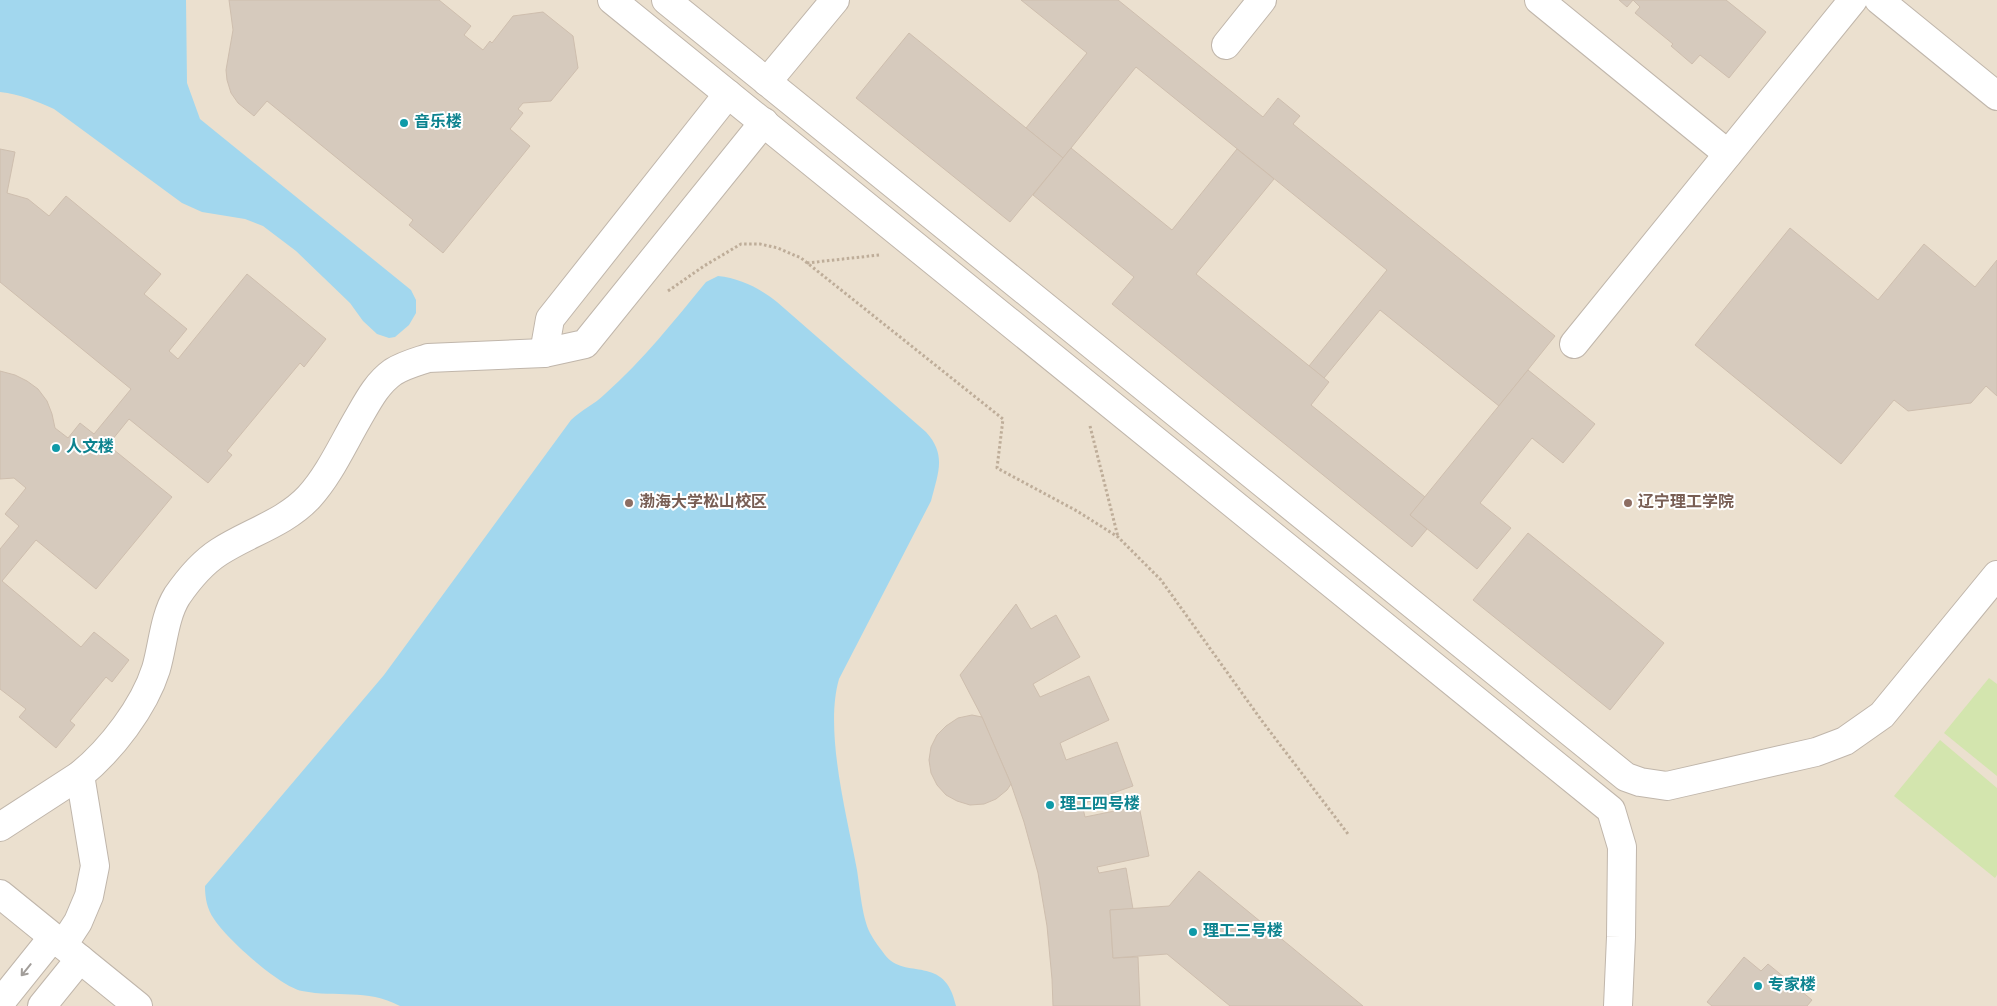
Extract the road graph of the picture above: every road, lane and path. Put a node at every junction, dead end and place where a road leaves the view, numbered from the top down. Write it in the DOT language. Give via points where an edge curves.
graph roads {
  1 [pos="612,0"];
  2 [pos="666,0"];
  3 [pos="835,0"];
  4 [pos="1262,0"];
  5 [pos="1539,0"];
  6 [pos="1853,0"];
  7 [pos="1879,0"];
  8 [pos="1226,44"];
  9 [pos="767,82"];
  10 [pos="728,94"];
  11 [pos="1997,96"];
  12 [pos="764,122"];
  13 [pos="1728,154"];
  14 [pos="888,254"];
  15 [pos="807,262"];
  16 [pos="662,295"];
  17 [pos="1574,344"];
  18 [pos="544,353"];
  19 [pos="1088,418"];
  20 [pos="1118,537"];
  21 [pos="1993,587"];
  22 [pos="80,775"];
  23 [pos="0,827"];
  24 [pos="1348,834"];
  25 [pos="0,894"];
  26 [pos="65,947"];
  27 [pos="0,1003"];
  28 [pos="42,1006"];
  29 [pos="138,1006"];
  30 [pos="1618,1006"];
  1 -- 10 [label="lane"];
  2 -- 9 [label="lane"];
  3 -- 9 [label="lane"];
  4 -- 8 [label="lane"];
  5 -- 13 [label="lane"];
  6 -- 13 [label="lane"];
  7 -- 11 [label="lane"];
  9 -- 21 [label="lane" via="1626,777 1667,786 1816,752 1845,741 1882,715"];
  10 -- 12 [label="lane"];
  10 -- 18 [label="lane" via="550,319"];
  12 -- 18 [label="lane" via="585,344"];
  12 -- 30 [label="lane" via="1611,810 1622,847"];
  13 -- 17 [label="lane"];
  14 -- 15 [label="path"];
  15 -- 16 [label="path" via="778,248 741,244"];
  15 -- 20 [label="path" via="1003,419 997,468"];
  18 -- 22 [label="lane" via="428,358 410,363 382,382 307,499 286,516 219,552 192,577 171,608 156,669 146,694 125,726"];
  19 -- 20 [label="path"];
  20 -- 24 [label="path" via="1161,580"];
  22 -- 23 [label="lane"];
  22 -- 26 [label="lane" via="95,866 89,896"];
  25 -- 26 [label="lane"];
  26 -- 27 [label="lane, one-way"];
  26 -- 28 [label="lane"];
  26 -- 29 [label="lane"];
}
